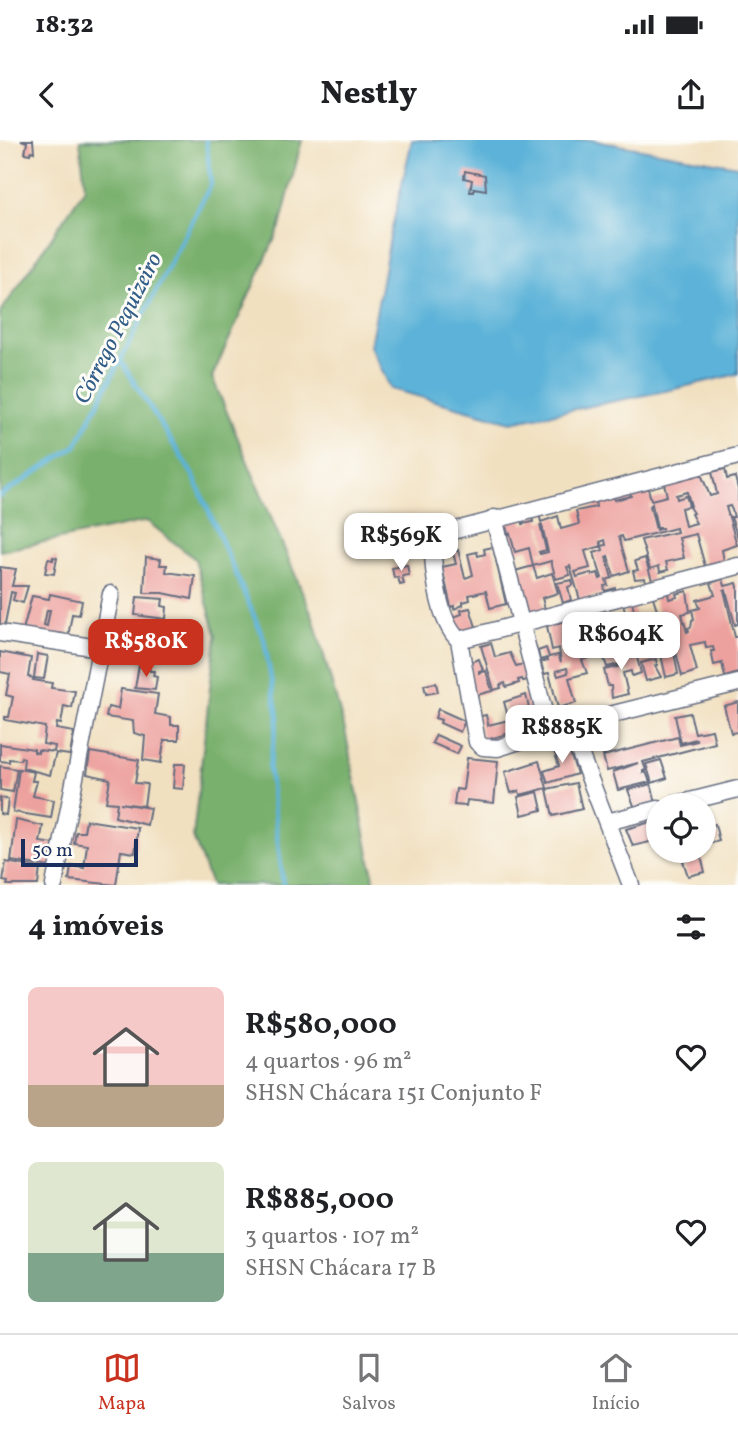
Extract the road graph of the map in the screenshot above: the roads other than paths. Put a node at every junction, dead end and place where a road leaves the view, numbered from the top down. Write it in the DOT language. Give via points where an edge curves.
graph roads {
  1 [pos="738,456"];
  2 [pos="494,518"];
  3 [pos="738,566"];
  4 [pos="111,594"];
  5 [pos="522,622"];
  6 [pos="0,633"];
  7 [pos="459,640"];
  8 [pos="99,648"];
  9 [pos="738,683"];
  10 [pos="569,725"];
  11 [pos="549,731"];
  12 [pos="738,789"];
  13 [pos="716,794"];
  14 [pos="646,812"];
  15 [pos="607,822"];
  16 [pos="54,885"];
  17 [pos="631,885"];
  1 -- 2 [label="street"];
  2 -- 5 [label="street"];
  2 -- 7 [label="street" via="433,539 432,561 446,622"];
  3 -- 5 [label="street"];
  4 -- 8 [label="street"];
  5 -- 7 [label="street"];
  5 -- 11 [label="street"];
  6 -- 8 [label="street"];
  7 -- 11 [label="street" via="477,742 498,748"];
  8 -- 16 [label="street"];
  9 -- 10 [label="street"];
  10 -- 11 [label="street"];
  10 -- 15 [label="street"];
  12 -- 13 [label="street"];
  14 -- 15 [label="street"];
  15 -- 17 [label="street"];
}
